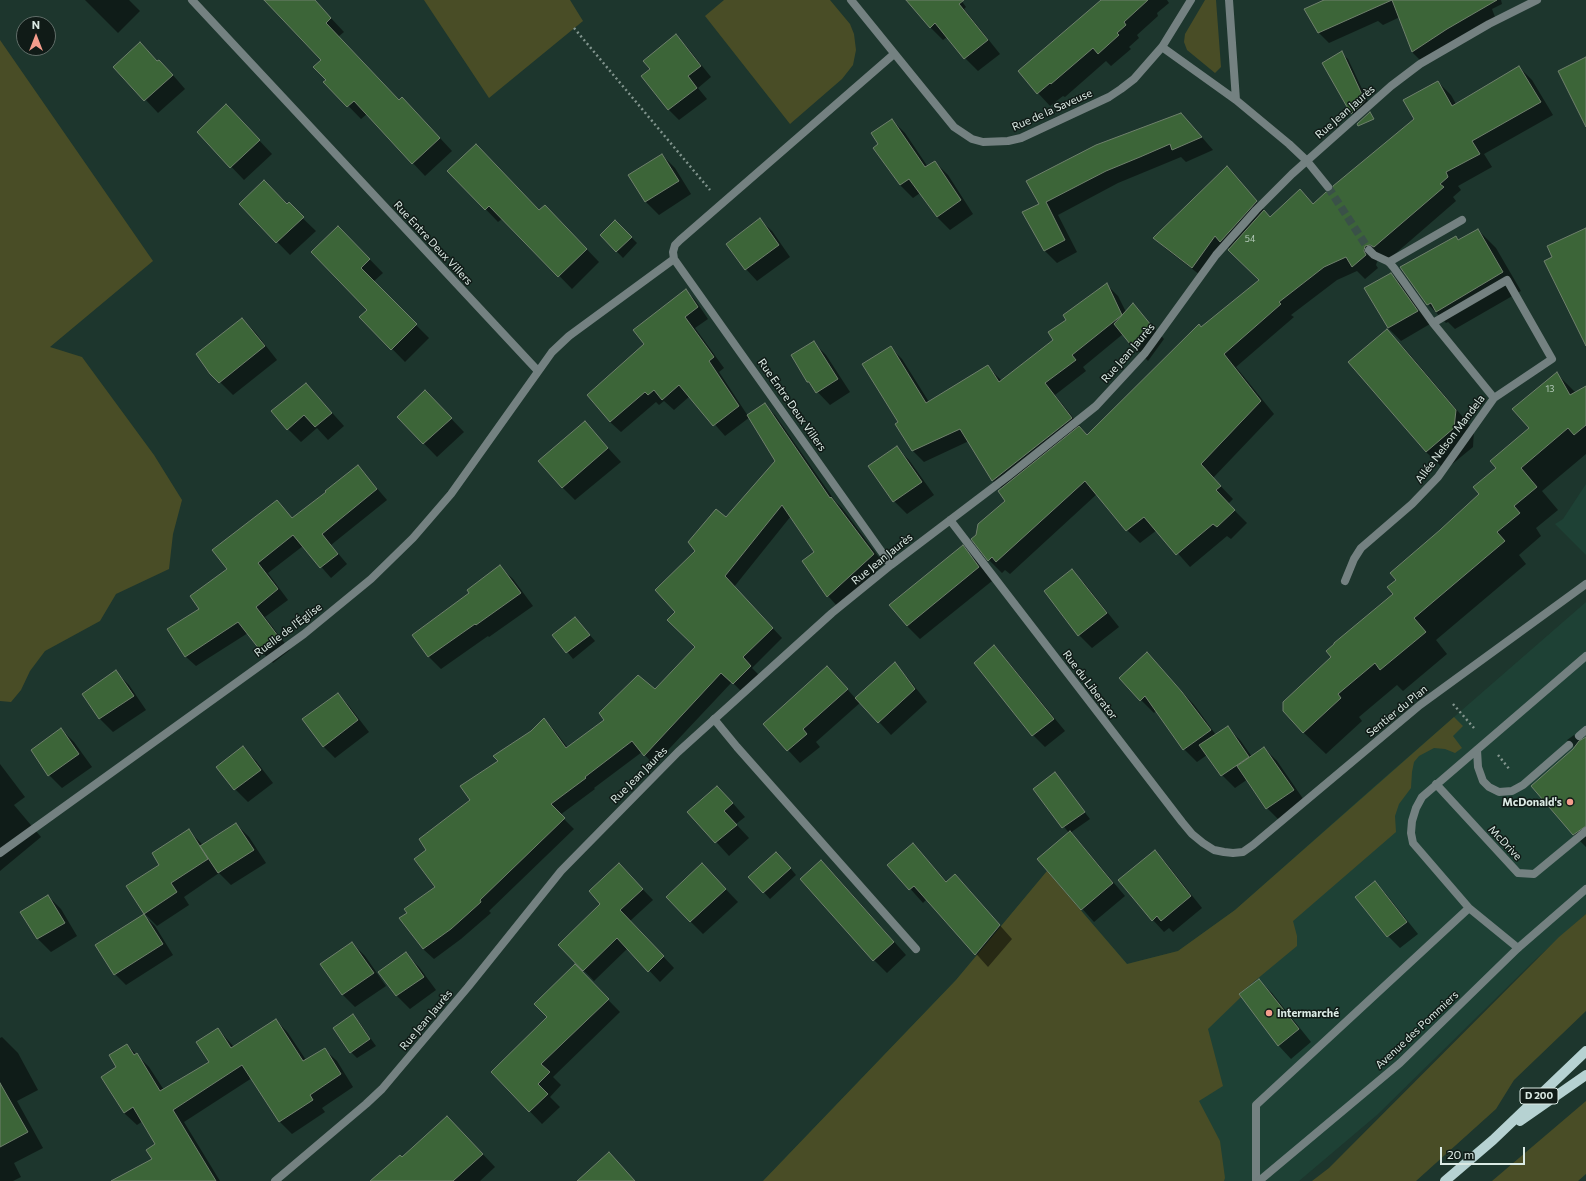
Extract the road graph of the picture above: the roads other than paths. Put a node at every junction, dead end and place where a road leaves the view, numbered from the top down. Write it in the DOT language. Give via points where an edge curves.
graph roads {
  1 [pos="192,0"];
  2 [pos="851,0"];
  3 [pos="1191,0"];
  4 [pos="1229,0"];
  5 [pos="1537,0"];
  6 [pos="1162,47"];
  7 [pos="894,54"];
  8 [pos="1236,100"];
  9 [pos="1307,161"];
  10 [pos="1328,187"];
  11 [pos="1462,220"];
  12 [pos="1369,250"];
  13 [pos="674,259"];
  14 [pos="1389,262"];
  15 [pos="1433,323"];
  16 [pos="538,371"];
  17 [pos="1494,398"];
  18 [pos="950,520"];
  19 [pos="891,565"];
  20 [pos="1345,580"];
  21 [pos="1586,584"];
  22 [pos="1586,656"];
  23 [pos="714,718"];
  24 [pos="1586,730"];
  25 [pos="1579,736"];
  26 [pos="1569,745"];
  27 [pos="1477,750"];
  28 [pos="1436,784"];
  29 [pos="1586,831"];
  30 [pos="1224,852"];
  31 [pos="0,853"];
  32 [pos="1586,889"];
  33 [pos="1468,908"];
  34 [pos="1518,948"];
  35 [pos="916,949"];
  36 [pos="1586,1051"];
  37 [pos="1586,1075"];
  38 [pos="1492,1140"];
  39 [pos="276,1181"];
  40 [pos="1257,1181"];
  41 [pos="1445,1181"];
  1 -- 16 [label="street, Rue Entre Deux Villers"];
  2 -- 7 [label="street, Rue de la Saveuse"];
  3 -- 6 [label="street, Rue de la Saveuse"];
  4 -- 8 [label="street"];
  5 -- 9 [label="street, Rue Jean Jaurès" via="1420,64"];
  6 -- 7 [label="street, Rue de la Saveuse" via="1134,79 1109,97 1021,138 996,142 972,139 954,127"];
  6 -- 8 [label="street"];
  7 -- 13 [label="street" via="675,245"];
  8 -- 9 [label="street"];
  9 -- 10 [label="street"];
  9 -- 18 [label="street, Rue Jean Jaurès" via="1256,210 1220,251 1145,353 1096,406"];
  11 -- 14 [label="street"];
  12 -- 14 [label="street, Allée Nelson Mandela"];
  13 -- 16 [label="street" via="569,336 552,352"];
  13 -- 19 [label="street, Rue Entre Deux Villers"];
  14 -- 15 [label="street, Allée Nelson Mandela"];
  15 -- 17 [label="street, Allée Nelson Mandela"];
  15 -- 17 [label="street, Allée Nelson Mandela" via="1507,280 1552,359"];
  16 -- 31 [label="street, Ruelle de l'Église" via="451,494 413,538 371,579 304,634"];
  17 -- 20 [label="street, Allée Nelson Mandela" via="1438,477 1412,504 1361,548"];
  18 -- 19 [label="street, Rue Jean Jaurès"];
  18 -- 30 [label="street, Rue du Liberator" via="1182,822 1204,843 1214,850"];
  19 -- 23 [label="street, Rue Jean Jaurès" via="819,624"];
  21 -- 30 [label="street, Sentier du Plan" via="1420,705 1253,845 1243,852"];
  22 -- 27 [label="street"];
  23 -- 35 [label="street"];
  23 -- 39 [label="street, Rue Jean Jaurès" via="561,871 382,1089"];
  24 -- 25 [label="street"];
  26 -- 27 [label="street" via="1523,785 1512,791 1499,792 1483,781 1478,767"];
  27 -- 28 [label="street"];
  28 -- 29 [label="street, McDrive" via="1518,873 1534,874"];
  28 -- 33 [label="street" via="1422,797 1416,808 1411,832 1413,843"];
  32 -- 34 [label="street, Avenue des Pommiers"];
  33 -- 34 [label="street"];
  33 -- 40 [label="street" via="1256,1105"];
  34 -- 40 [label="street, Avenue des Pommiers" via="1400,1063"];
  36 -- 38 [label="main road, D 200"];
  37 -- 38 [label="main road, D 200"];
  38 -- 41 [label="main road, D 200"];
}
